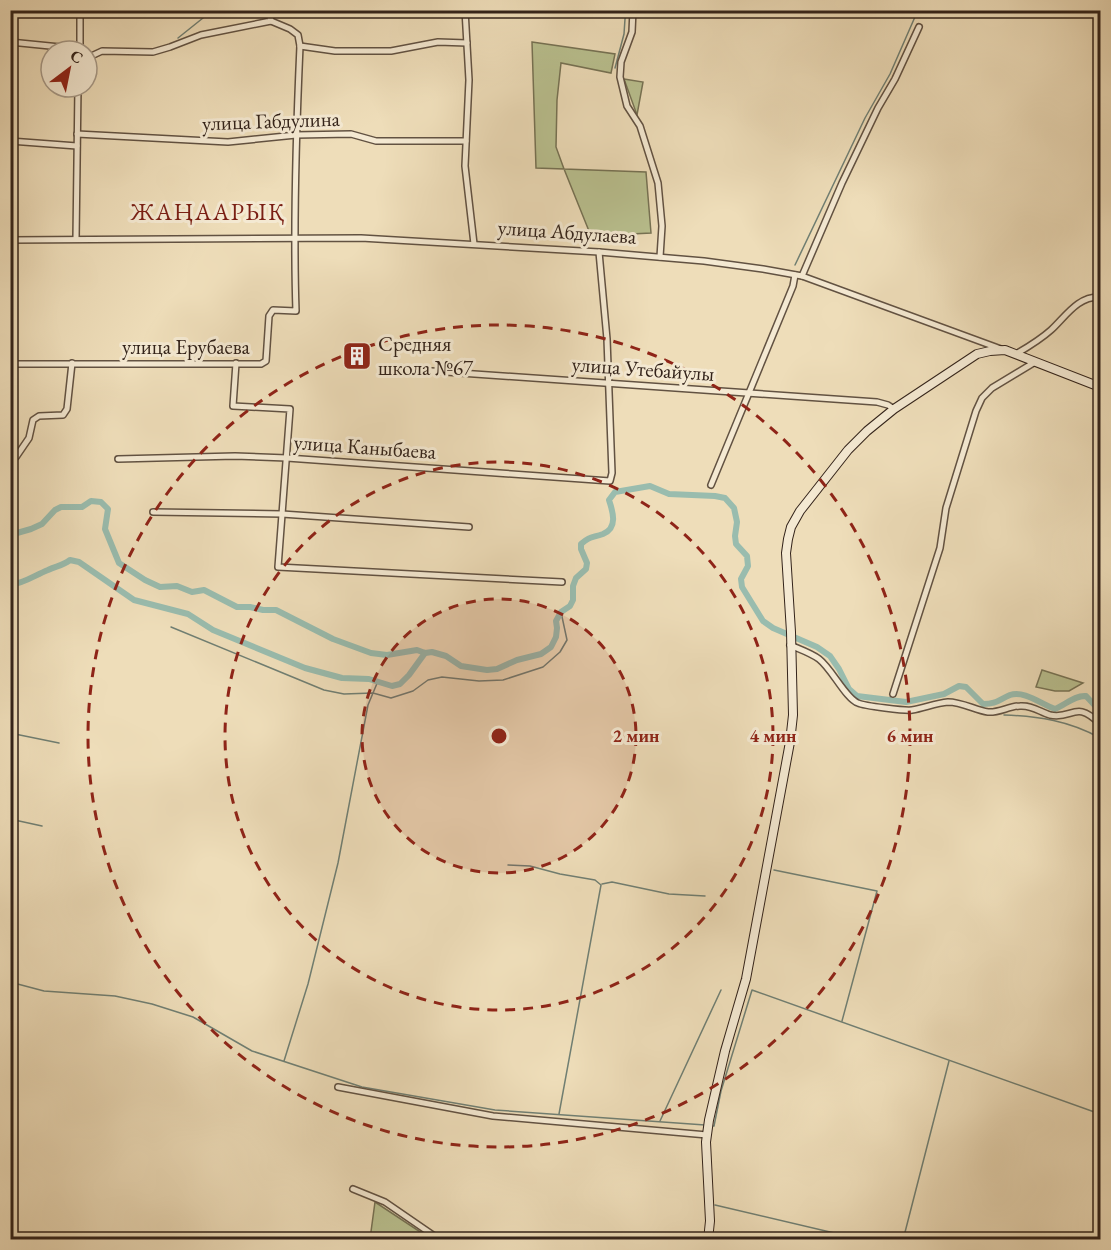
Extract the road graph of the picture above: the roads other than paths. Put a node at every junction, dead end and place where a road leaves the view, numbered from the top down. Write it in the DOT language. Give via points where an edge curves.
graph roads {
  1 [pos="80,10"];
  2 [pos="268,10"];
  3 [pos="465,10"];
  4 [pos="633,10"];
  5 [pos="271,21"];
  6 [pos="919,27"];
  7 [pos="80,39"];
  8 [pos="10,42"];
  9 [pos="467,43"];
  10 [pos="39,45"];
  11 [pos="300,46"];
  12 [pos="99,52"];
  13 [pos="78,99"];
  14 [pos="77,134"];
  15 [pos="296,135"];
  16 [pos="10,141"];
  17 [pos="466,141"];
  18 [pos="77,146"];
  19 [pos="76,239"];
  20 [pos="294,239"];
  21 [pos="10,240"];
  22 [pos="474,244"];
  23 [pos="599,252"];
  24 [pos="660,257"];
  25 [pos="795,275"];
  26 [pos="802,276"];
  27 [pos="1101,297"];
  28 [pos="1005,350"];
  29 [pos="1016,354"];
  30 [pos="1035,362"];
  31 [pos="72,363"];
  32 [pos="236,363"];
  33 [pos="10,364"];
  34 [pos="389,368"];
  35 [pos="608,384"];
  36 [pos="1101,387"];
  37 [pos="749,392"];
  38 [pos="894,409"];
  39 [pos="287,458"];
  40 [pos="118,459"];
  41 [pos="10,462"];
  42 [pos="711,484"];
  43 [pos="153,512"];
  44 [pos="282,514"];
  45 [pos="469,527"];
  46 [pos="562,582"];
  47 [pos="790,639"];
  48 [pos="893,694"];
  49 [pos="1101,724"];
  50 [pos="338,1087"];
  51 [pos="708,1127"];
  52 [pos="353,1189"];
  53 [pos="443,1239"];
  54 [pos="708,1239"];
  1 -- 7 [label="street"];
  2 -- 5 [label="street"];
  3 -- 9 [label="street"];
  4 -- 24 [label="street" via="632,32 620,77 627,106 640,126 658,183"];
  5 -- 11 [label="street" via="298,34"];
  5 -- 12 [label="street" via="201,35 153,52"];
  6 -- 26 [label="street" via="842,183"];
  8 -- 10 [label="street"];
  9 -- 11 [label="street" via="438,42 391,51 334,51"];
  9 -- 17 [label="street"];
  11 -- 15 [label="street, улица Ерубаева"];
  13 -- 14 [label="street"];
  14 -- 15 [label="street, улица Габдулина" via="228,142"];
  14 -- 18 [label="street"];
  15 -- 17 [label="street, улица Габдулина" via="351,134 376,141"];
  15 -- 20 [label="street, улица Ерубаева"];
  16 -- 18 [label="street"];
  17 -- 22 [label="street"];
  18 -- 19 [label="street"];
  19 -- 20 [label="street, улица Абдулаева"];
  19 -- 21 [label="street, улица Абдулаева"];
  20 -- 22 [label="street, улица Абдулаева"];
  20 -- 32 [label="street, улица Ерубаева" via="296,311 273,310 269,316 266,361"];
  22 -- 23 [label="street, улица Абдулаева"];
  23 -- 24 [label="street, улица Абдулаева"];
  23 -- 35 [label="street"];
  24 -- 25 [label="street, улица Абдулаева"];
  25 -- 26 [label="street, улица Абдулаева"];
  25 -- 37 [label="street"];
  26 -- 28 [label="street, улица Абдулаева"];
  27 -- 29 [label="street" via="1074,307 1050,331"];
  28 -- 29 [label="main road, улица Абдулаева"];
  28 -- 38 [label="main road" via="977,354"];
  29 -- 30 [label="main road, улица Абдулаева"];
  30 -- 36 [label="main road, улица Абдулаева"];
  30 -- 48 [label="street" via="992,388 976,411 946,508 940,548"];
  31 -- 32 [label="street, улица Ерубаева"];
  31 -- 33 [label="street, улица Ерубаева"];
  31 -- 41 [label="street" via="67,409 63,415 33,420 29,438"];
  32 -- 39 [label="street" via="233,406 290,409"];
  34 -- 35 [label="street, улица Утебайулы"];
  35 -- 37 [label="street, улица Утебайулы"];
  35 -- 39 [label="street, улица Каныбаева" via="610,481"];
  37 -- 38 [label="street, улица Утебайулы" via="877,402"];
  37 -- 42 [label="street"];
  38 -- 47 [label="main road" via="848,450 791,527 786,553"];
  39 -- 40 [label="street, улица Каныбаева"];
  39 -- 44 [label="street"];
  43 -- 44 [label="street"];
  44 -- 45 [label="street"];
  44 -- 46 [label="street" via="278,567"];
  47 -- 49 [label="street" via="819,659 856,703 909,711 947,702 990,712 1020,706 1060,716 1083,712"];
  47 -- 51 [label="main road" via="794,715 790,742 746,979"];
  50 -- 51 [label="street" via="492,1116"];
  51 -- 54 [label="main road"];
  52 -- 53 [label="street" via="385,1202"];
}
